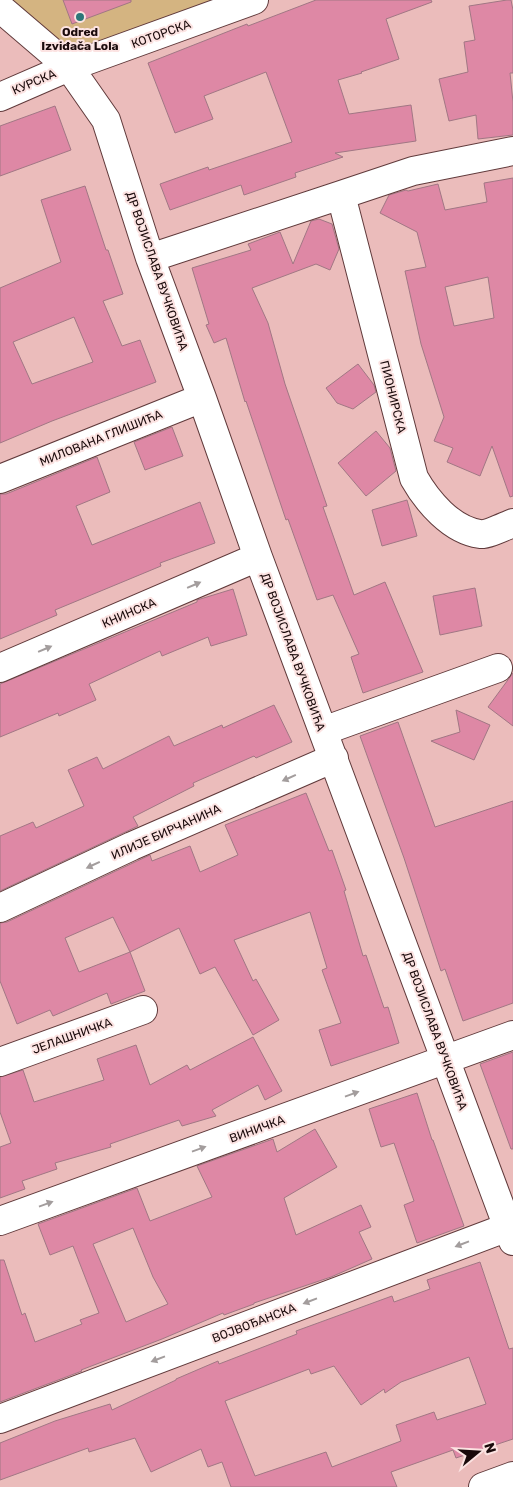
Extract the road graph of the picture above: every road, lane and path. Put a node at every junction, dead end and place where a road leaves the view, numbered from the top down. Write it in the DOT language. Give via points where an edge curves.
graph roads {
  1 [pos="254,0"];
  2 [pos="0,8"];
  3 [pos="69,67"];
  4 [pos="0,97"];
  5 [pos="513,151"];
  6 [pos="341,195"];
  7 [pos="150,258"];
  8 [pos="202,398"];
  9 [pos="0,479"];
  10 [pos="513,523"];
  11 [pos="258,558"];
  12 [pos="0,668"];
  13 [pos="498,668"];
  14 [pos="323,731"];
  15 [pos="334,758"];
  16 [pos="0,908"];
  17 [pos="143,1010"];
  18 [pos="513,1036"];
  19 [pos="446,1061"];
  20 [pos="0,1062"];
  21 [pos="0,1221"];
  22 [pos="510,1234"];
  23 [pos="0,1419"];
  24 [pos="513,1476"];
  25 [pos="483,1487"];
  1 -- 3 [label="street, КОТОРСКА"];
  2 -- 3 [label="street, ДР ВОЈИСЛАВА ВУЧКОВИЋА"];
  3 -- 4 [label="street, КУРСКА"];
  3 -- 7 [label="street, ДР ВОЈИСЛАВА ВУЧКОВИЋА" via="106,120"];
  5 -- 6 [label="street" via="413,171"];
  6 -- 7 [label="street"];
  6 -- 10 [label="street, ПИОНИРСКА" via="414,478 436,508 460,527 481,534"];
  7 -- 8 [label="street, ДР ВОЈИСЛАВА ВУЧКОВИЋА"];
  8 -- 9 [label="street, МИЛОВАНА ГЛИШИЋА"];
  8 -- 11 [label="street, ДР ВОЈИСЛАВА ВУЧКОВИЋА"];
  12 -- 11 [label="street, КНИНСКА, one-way"];
  11 -- 14 [label="street, ДР ВОЈИСЛАВА ВУЧКОВИЋА"];
  13 -- 14 [label="street"];
  14 -- 15 [label="street, ДР ВОЈИСЛАВА ВУЧКОВИЋА"];
  15 -- 16 [label="street, ИЛИЈЕ БИРЧАНИНА, one-way"];
  15 -- 19 [label="street, ДР ВОЈИСЛАВА ВУЧКОВИЋА"];
  17 -- 20 [label="street, ЈЕЛАШНИЧКА"];
  18 -- 19 [label="street, ВИНИЧКА"];
  21 -- 19 [label="street, ВИНИЧКА, one-way"];
  19 -- 22 [label="street, ДР ВОЈИСЛАВА ВУЧКОВИЋА"];
  22 -- 23 [label="street, ВОЈВОЂАНСКА, one-way"];
  24 -- 25 [label="street"];
}
